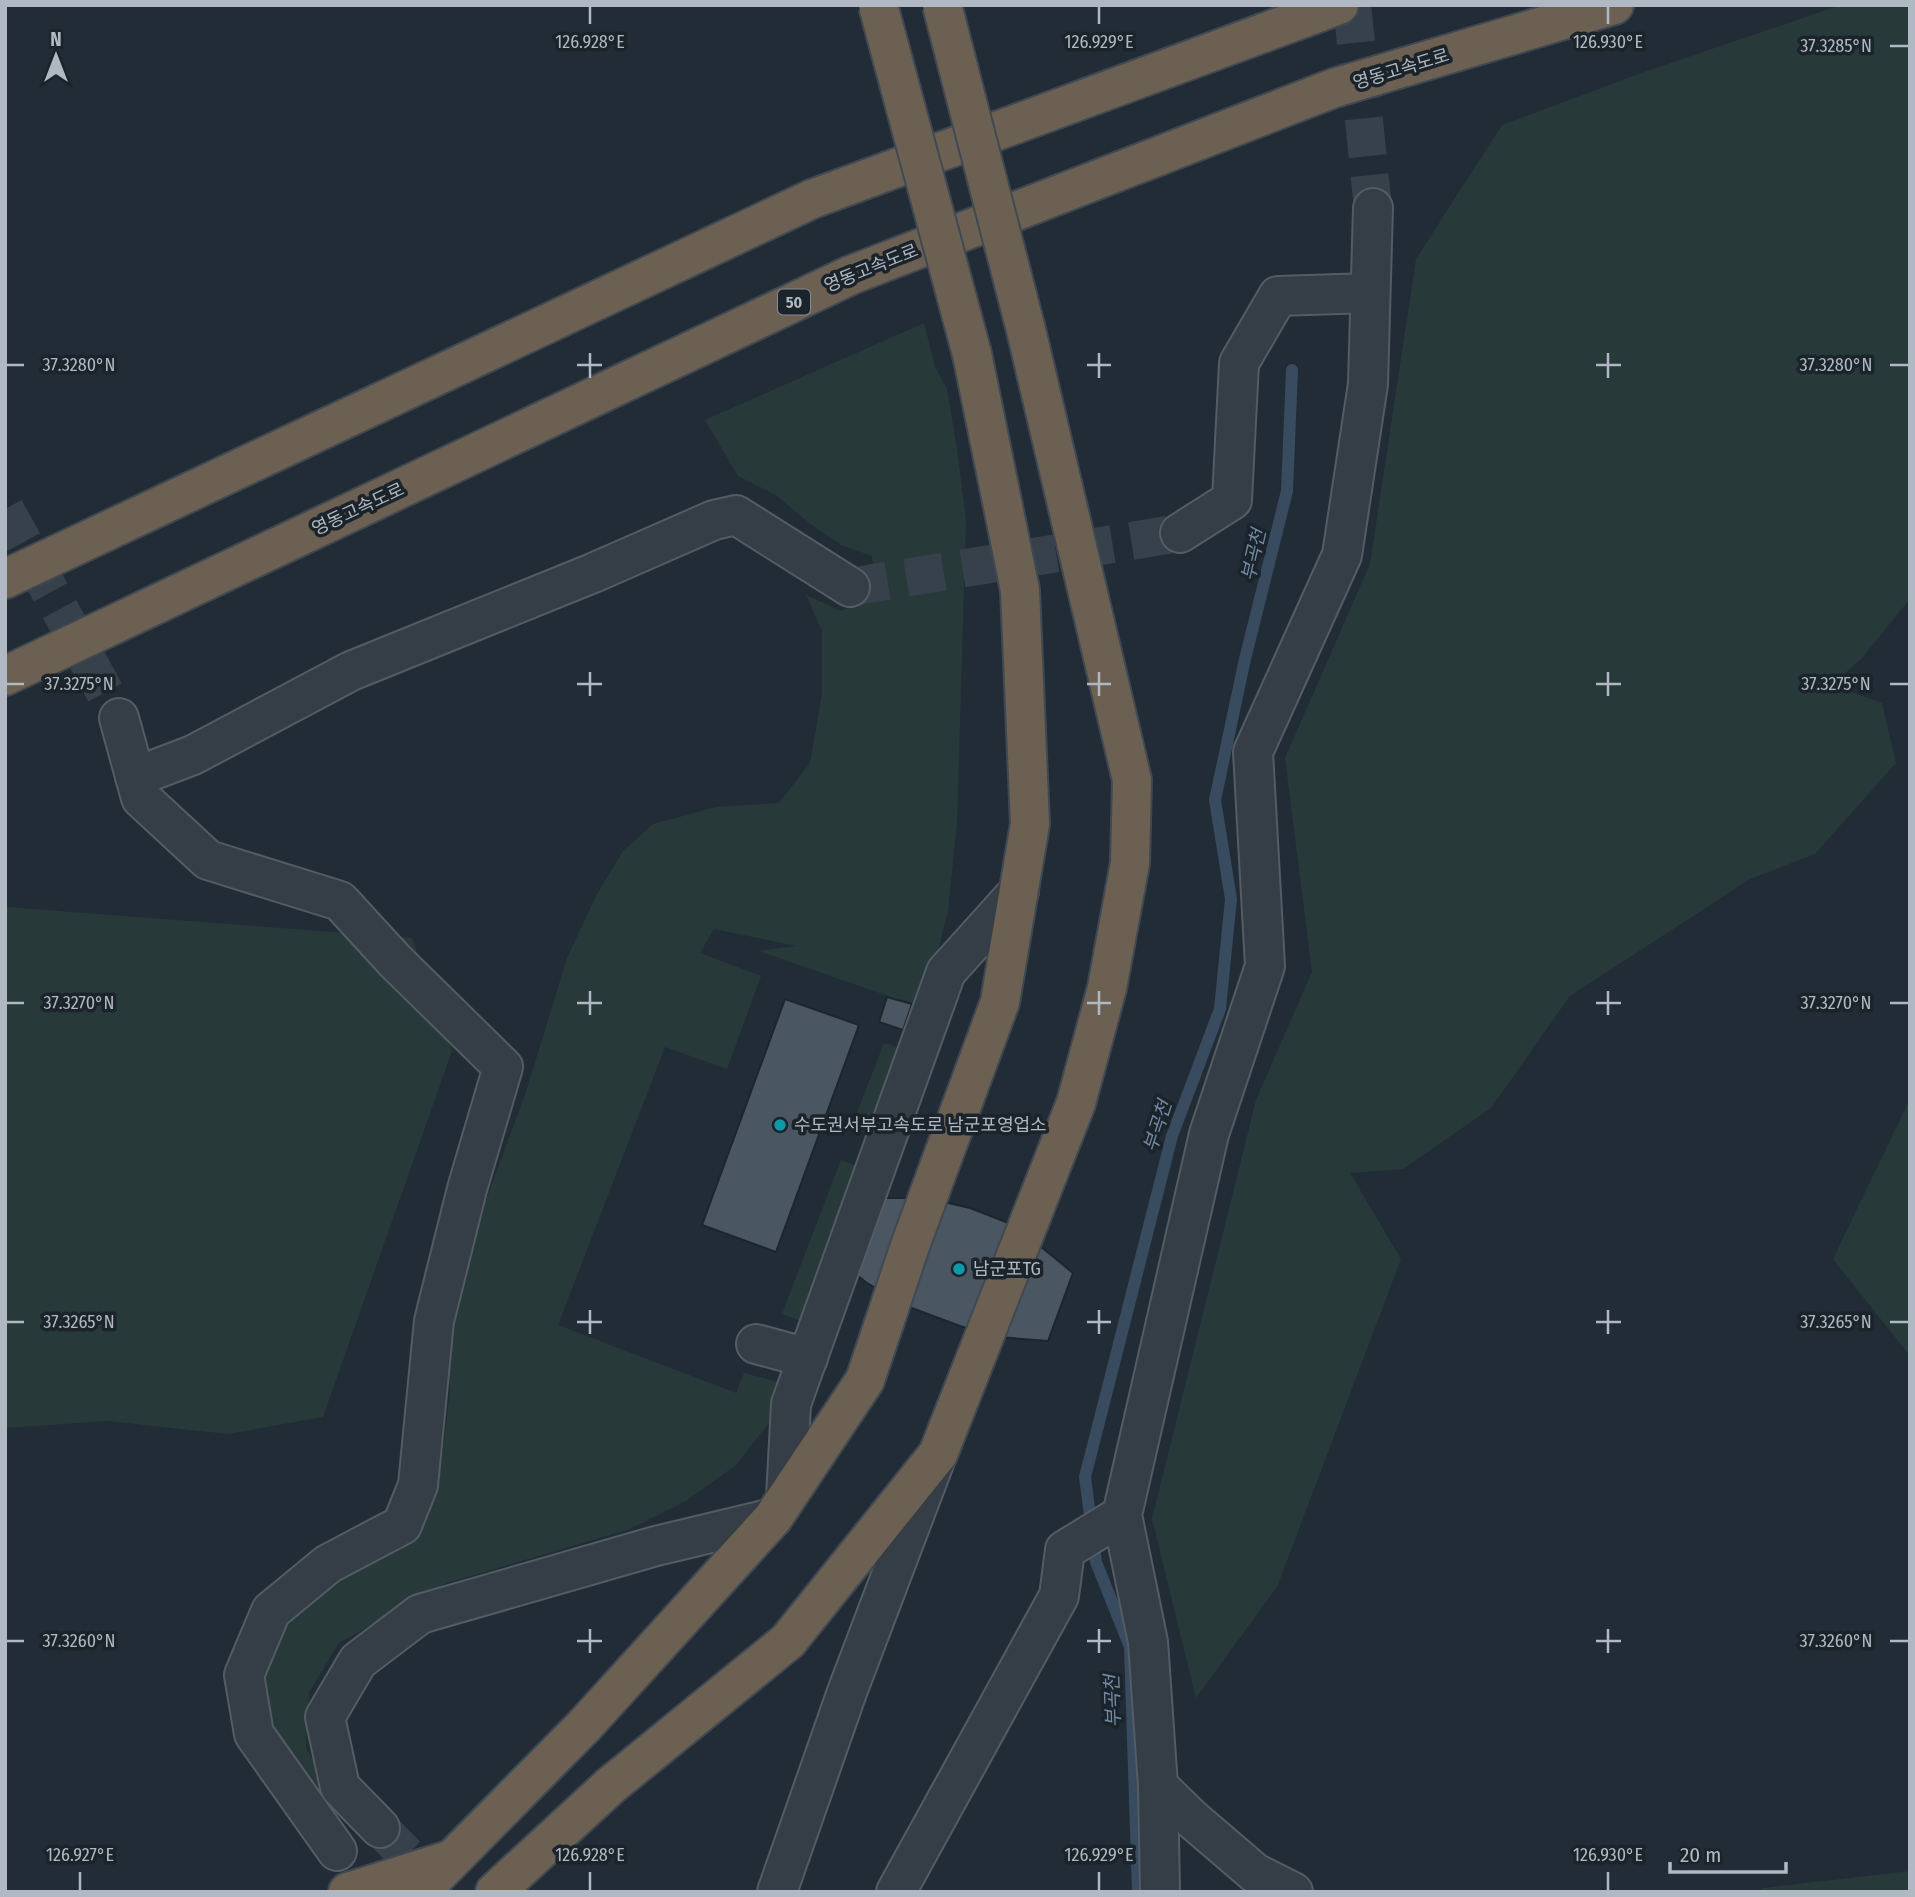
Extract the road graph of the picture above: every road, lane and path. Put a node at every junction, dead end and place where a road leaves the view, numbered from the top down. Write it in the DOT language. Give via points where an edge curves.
graph roads {
  1 [pos="878,5"];
  2 [pos="942,5"];
  3 [pos="1339,5"];
  4 [pos="1614,5"];
  5 [pos="1373,208"];
  6 [pos="1370,293"];
  7 [pos="1180,533"];
  8 [pos="5,579"];
  9 [pos="850,587"];
  10 [pos="5,676"];
  11 [pos="119,718"];
  12 [pos="135,777"];
  13 [pos="1019,891"];
  14 [pos="756,1344"];
  15 [pos="808,1358"];
  16 [pos="938,1454"];
  17 [pos="780,1508"];
  18 [pos="1122,1514"];
  19 [pos="1157,1786"];
  20 [pos="380,1828"];
  21 [pos="337,1851"];
  22 [pos="455,1858"];
  23 [pos="348,1892"];
  24 [pos="420,1892"];
  25 [pos="495,1892"];
  26 [pos="777,1892"];
  27 [pos="896,1892"];
  28 [pos="1160,1892"];
  29 [pos="1293,1892"];
  1 -- 13 [label="highway, bridge" via="972,354 1020,590 1030,824"];
  2 -- 16 [label="highway, bridge" via="1026,330 1132,780 1129,863 1107,988 1076,1103"];
  3 -- 8 [label="highway" via="812,200"];
  4 -- 10 [label="highway, 영동고속도로 / 50" via="1334,89 851,275"];
  5 -- 6 [label="street"];
  6 -- 7 [label="street" via="1278,296 1239,363 1232,500"];
  6 -- 18 [label="street" via="1368,384 1342,555 1253,752 1265,966 1209,1134"];
  9 -- 12 [label="street" via="736,515 714,520 351,671 193,755"];
  11 -- 12 [label="street"];
  12 -- 21 [label="street" via="141,798 208,860 340,901 503,1068 434,1321 418,1485 402,1525 328,1564 271,1611 244,1675 254,1734"];
  13 -- 15 [label="street" via="946,972"];
  13 -- 17 [label="highway" via="1000,1002 865,1380"];
  14 -- 15 [label="street"];
  15 -- 17 [label="street" via="791,1404"];
  16 -- 25 [label="highway" via="788,1641 610,1786"];
  16 -- 26 [label="street"];
  17 -- 20 [label="street" via="420,1614 358,1661 325,1717 340,1787"];
  17 -- 22 [label="highway" via="585,1725"];
  18 -- 19 [label="street" via="1148,1642"];
  18 -- 27 [label="street" via="1065,1550 1059,1595"];
  19 -- 28 [label="street"];
  19 -- 29 [label="street" via="1255,1873"];
  22 -- 23 [label="highway"];
  22 -- 24 [label="highway"];
}
